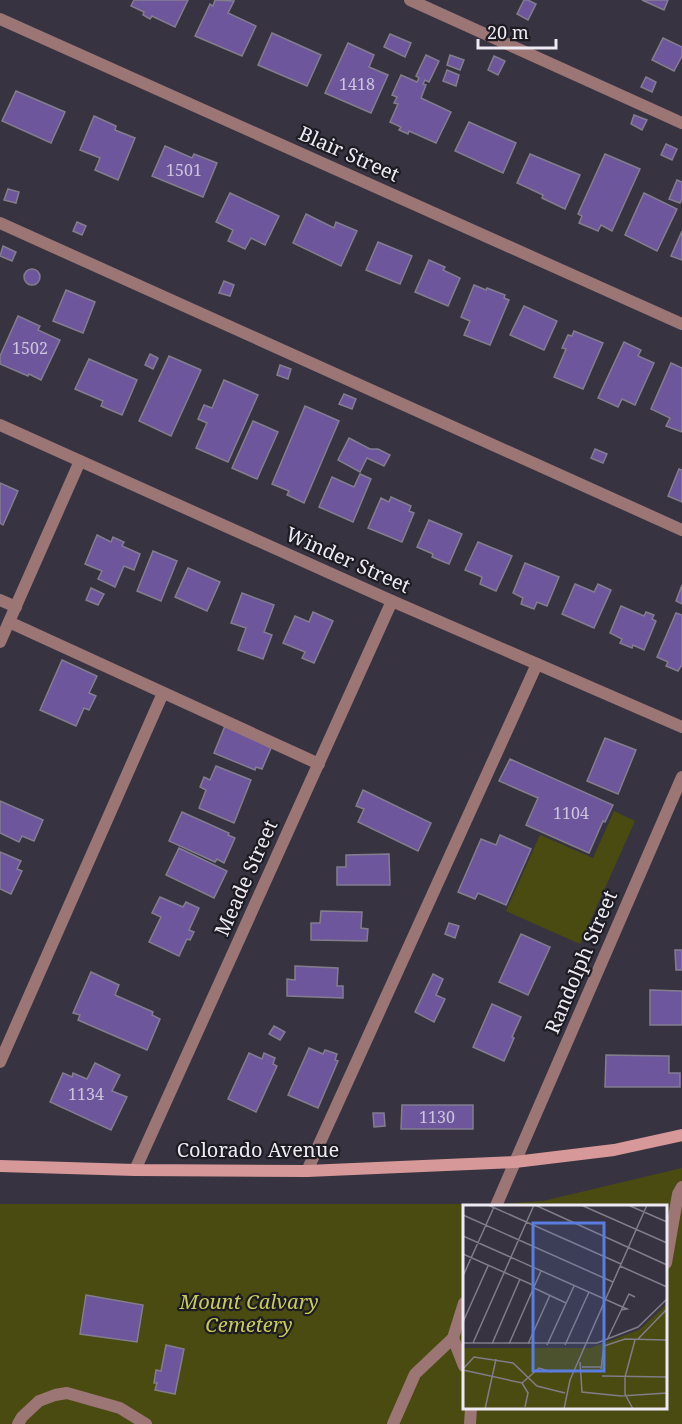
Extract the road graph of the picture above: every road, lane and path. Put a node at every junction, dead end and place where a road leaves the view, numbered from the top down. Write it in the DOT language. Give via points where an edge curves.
graph roads {
  1 [pos="410,0"];
  2 [pos="0,19"];
  3 [pos="682,123"];
  4 [pos="0,223"];
  5 [pos="682,324"];
  6 [pos="0,425"];
  7 [pos="80,461"];
  8 [pos="682,530"];
  9 [pos="0,600"];
  10 [pos="392,602"];
  11 [pos="16,607"];
  12 [pos="9,622"];
  13 [pos="0,642"];
  14 [pos="537,664"];
  15 [pos="164,693"];
  16 [pos="682,727"];
  17 [pos="319,764"];
  18 [pos="682,777"];
  19 [pos="0,1062"];
  20 [pos="682,1135"];
  21 [pos="515,1162"];
  22 [pos="0,1166"];
  23 [pos="135,1170"];
  24 [pos="307,1171"];
  25 [pos="682,1187"];
  26 [pos="496,1205"];
  27 [pos="667,1257"];
  28 [pos="463,1309"];
  29 [pos="453,1338"];
  30 [pos="463,1361"];
  31 [pos="471,1409"];
  32 [pos="18,1424"];
  33 [pos="146,1424"];
  34 [pos="393,1424"];
  35 [pos="470,1424"];
  1 -- 3 [label="street"];
  2 -- 5 [label="street, Blair Street"];
  4 -- 8 [label="street"];
  6 -- 7 [label="street, Winder Street"];
  7 -- 10 [label="street, Winder Street"];
  7 -- 11 [label="street"];
  9 -- 11 [label="street"];
  10 -- 14 [label="street, Winder Street"];
  10 -- 17 [label="street, Meade Street"];
  11 -- 12 [label="street"];
  12 -- 13 [label="street"];
  12 -- 15 [label="street"];
  14 -- 16 [label="street, Winder Street"];
  14 -- 24 [label="street"];
  15 -- 17 [label="street"];
  15 -- 19 [label="street"];
  17 -- 23 [label="street, Meade Street"];
  18 -- 21 [label="street, Randolph Street"];
  20 -- 21 [label="street, Colorado Avenue" via="614,1150"];
  21 -- 24 [label="street, Colorado Avenue"];
  21 -- 26 [label="street, Randolph Street"];
  22 -- 23 [label="street, Colorado Avenue"];
  23 -- 24 [label="street, Colorado Avenue"];
  25 -- 27 [label="street"];
  28 -- 29 [label="street"];
  29 -- 30 [label="street"];
  29 -- 34 [label="street" via="415,1374"];
  31 -- 35 [label="street"];
  32 -- 33 [label="street" via="39,1401 67,1393 120,1408"];
}
